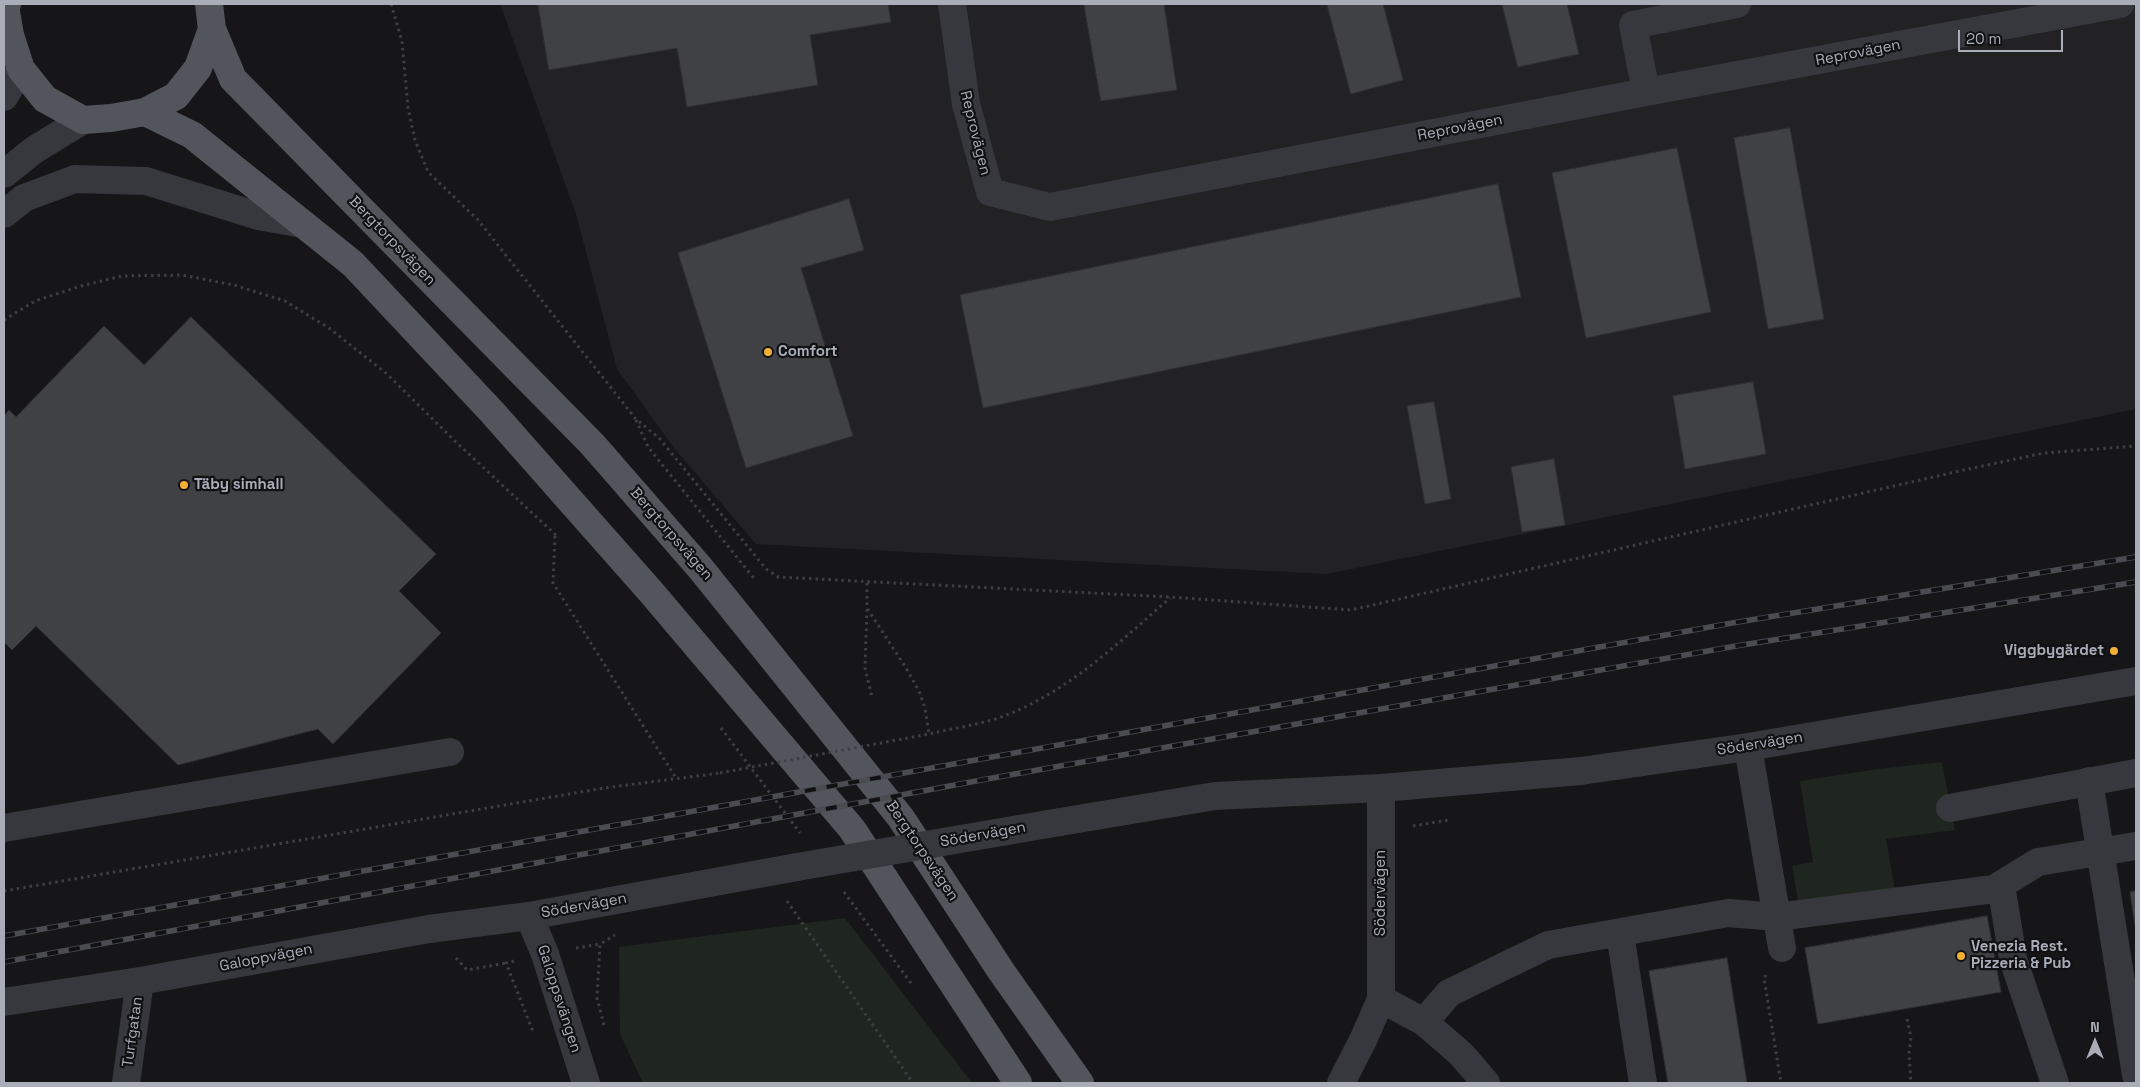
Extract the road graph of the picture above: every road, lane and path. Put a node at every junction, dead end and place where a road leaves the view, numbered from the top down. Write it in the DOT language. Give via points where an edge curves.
graph roads {
  1 [pos="5,4"];
  2 [pos="391,4"];
  3 [pos="952,4"];
  4 [pos="1737,4"];
  5 [pos="2120,4"];
  6 [pos="210,16"];
  7 [pos="21,69"];
  8 [pos="1646,92"];
  9 [pos="4,97"];
  10 [pos="146,112"];
  11 [pos="83,120"];
  12 [pos="4,174"];
  13 [pos="4,214"];
  14 [pos="303,224"];
  15 [pos="4,320"];
  16 [pos="2136,446"];
  17 [pos="554,536"];
  18 [pos="562,539"];
  19 [pos="867,583"];
  20 [pos="1170,597"];
  21 [pos="867,608"];
  22 [pos="2136,681"];
  23 [pos="872,696"];
  24 [pos="716,722"];
  25 [pos="929,734"];
  26 [pos="1748,747"];
  27 [pos="450,752"];
  28 [pos="2136,773"];
  29 [pos="676,778"];
  30 [pos="2089,780"];
  31 [pos="1381,788"];
  32 [pos="1950,808"];
  33 [pos="4,828"];
  34 [pos="805,840"];
  35 [pos="2136,846"];
  36 [pos="2100,852"];
  37 [pos="2000,885"];
  38 [pos="840,888"];
  39 [pos="4,891"];
  40 [pos="783,897"];
  41 [pos="529,916"];
  42 [pos="1777,917"];
  43 [pos="1620,933"];
  44 [pos="616,934"];
  45 [pos="1782,948"];
  46 [pos="140,981"];
  47 [pos="917,992"];
  48 [pos="1381,999"];
  49 [pos="4,1002"];
  50 [pos="1907,1019"];
  51 [pos="1424,1022"];
  52 [pos="604,1027"];
  53 [pos="2136,1075"];
  54 [pos="126,1083"];
  55 [pos="586,1083"];
  56 [pos="913,1083"];
  57 [pos="1018,1083"];
  58 [pos="1080,1083"];
  59 [pos="1341,1083"];
  60 [pos="1486,1083"];
  61 [pos="1643,1083"];
  62 [pos="1781,1083"];
  63 [pos="1911,1083"];
  64 [pos="2055,1083"];
  1 -- 7 [label="main road" via="10,35"];
  2 -- 19 [label="path" via="402,41 408,108 415,140 428,172 478,220 635,418 660,439 766,569 778,577"];
  3 -- 8 [label="street, Reprovägen" via="966,104 990,192 1050,207"];
  4 -- 8 [label="street" via="1633,25"];
  5 -- 8 [label="street, Reprovägen"];
  6 -- 10 [label="main road" via="198,68 176,96"];
  6 -- 58 [label="main road, Bergtorpsvägen" via="233,79 592,445 701,568 901,818 1001,971"];
  7 -- 9 [label="street"];
  7 -- 11 [label="main road" via="45,99"];
  10 -- 11 [label="main road"];
  10 -- 14 [label="main road" via="192,135"];
  11 -- 12 [label="street" via="34,150"];
  13 -- 14 [label="street" via="24,198 75,179 146,181 258,216"];
  14 -- 57 [label="main road" via="353,264 492,412 852,829"];
  15 -- 17 [label="path" via="35,301 122,276 182,275 234,285 285,301 329,328 387,374"];
  16 -- 20 [label="path" via="2044,454 1964,470 1351,610"];
  17 -- 18 [label="path"];
  17 -- 29 [label="path" via="553,583"];
  19 -- 20 [label="path"];
  19 -- 21 [label="path"];
  20 -- 25 [label="path" via="1092,667 1034,701 993,720"];
  21 -- 23 [label="path" via="865,668"];
  21 -- 25 [label="path" via="919,691"];
  22 -- 26 [label="street, Södervägen"];
  24 -- 34 [label="path"];
  25 -- 29 [label="path, bridge" via="720,773"];
  26 -- 31 [label="street, Södervägen" via="1581,771"];
  26 -- 42 [label="street"];
  27 -- 33 [label="street"];
  28 -- 30 [label="street"];
  29 -- 39 [label="path"];
  30 -- 32 [label="street"];
  30 -- 36 [label="street"];
  31 -- 41 [label="street, Södervägen, bridge" via="1215,796"];
  31 -- 48 [label="street, Södervägen"];
  35 -- 36 [label="street"];
  36 -- 37 [label="street" via="2038,862"];
  36 -- 53 [label="street"];
  37 -- 42 [label="street" via="1994,889"];
  37 -- 64 [label="street" via="2013,959"];
  38 -- 47 [label="path"];
  40 -- 56 [label="path"];
  41 -- 46 [label="street, Galoppvägen" via="429,929"];
  41 -- 55 [label="street, Galoppsvängen" via="545,954"];
  42 -- 43 [label="street" via="1728,913"];
  42 -- 45 [label="street"];
  43 -- 51 [label="street" via="1548,945 1449,992"];
  43 -- 61 [label="street"];
  44 -- 52 [label="path" via="600,944 597,998"];
  45 -- 62 [label="path" via="1764,978"];
  46 -- 49 [label="street, Galoppvägen"];
  46 -- 54 [label="street, Turfgatan"];
  48 -- 51 [label="street"];
  48 -- 59 [label="street, Södervägen"];
  50 -- 63 [label="path" via="1911,1037"];
  51 -- 60 [label="street" via="1461,1054"];
}
